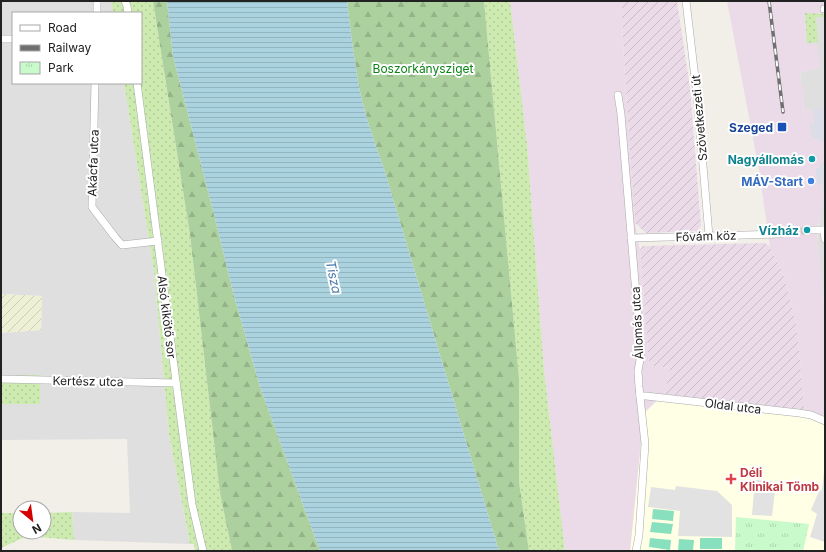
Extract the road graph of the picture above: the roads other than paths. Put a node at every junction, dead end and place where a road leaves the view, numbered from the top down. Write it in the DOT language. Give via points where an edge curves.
graph roads {
  1 [pos="97,1"];
  2 [pos="125,1"];
  3 [pos="686,1"];
  4 [pos="97,12"];
  5 [pos="128,12"];
  6 [pos="1,38"];
  7 [pos="12,39"];
  8 [pos="95,84"];
  9 [pos="137,84"];
  10 [pos="618,95"];
  11 [pos="810,230"];
  12 [pos="824,230"];
  13 [pos="780,234"];
  14 [pos="709,236"];
  15 [pos="631,238"];
  16 [pos="825,239"];
  17 [pos="158,241"];
  18 [pos="1,380"];
  19 [pos="176,383"];
  20 [pos="640,396"];
  21 [pos="825,421"];
  22 [pos="203,551"];
  23 [pos="636,551"];
  1 -- 4 [label="street"];
  2 -- 5 [label="street"];
  3 -- 14 [label="street, Szövetkezeti út"];
  6 -- 7 [label="street"];
  8 -- 17 [label="street, Akácfa utca" via="92,207 122,245"];
  9 -- 17 [label="street, Alsó kikötő sor"];
  10 -- 15 [label="street, Állomás utca"];
  11 -- 12 [label="street"];
  12 -- 16 [label="street"];
  13 -- 14 [label="street, Fővám köz"];
  14 -- 15 [label="street, Fővám köz"];
  15 -- 20 [label="street, Állomás utca" via="641,354 638,371"];
  17 -- 19 [label="street, Alsó kikötő sor"];
  18 -- 19 [label="street, Kertész utca"];
  19 -- 22 [label="street, Alsó kikötő sor" via="192,504"];
  20 -- 21 [label="street, Oldal utca" via="799,413"];
  20 -- 23 [label="street, Állomás utca" via="646,444"];
}
